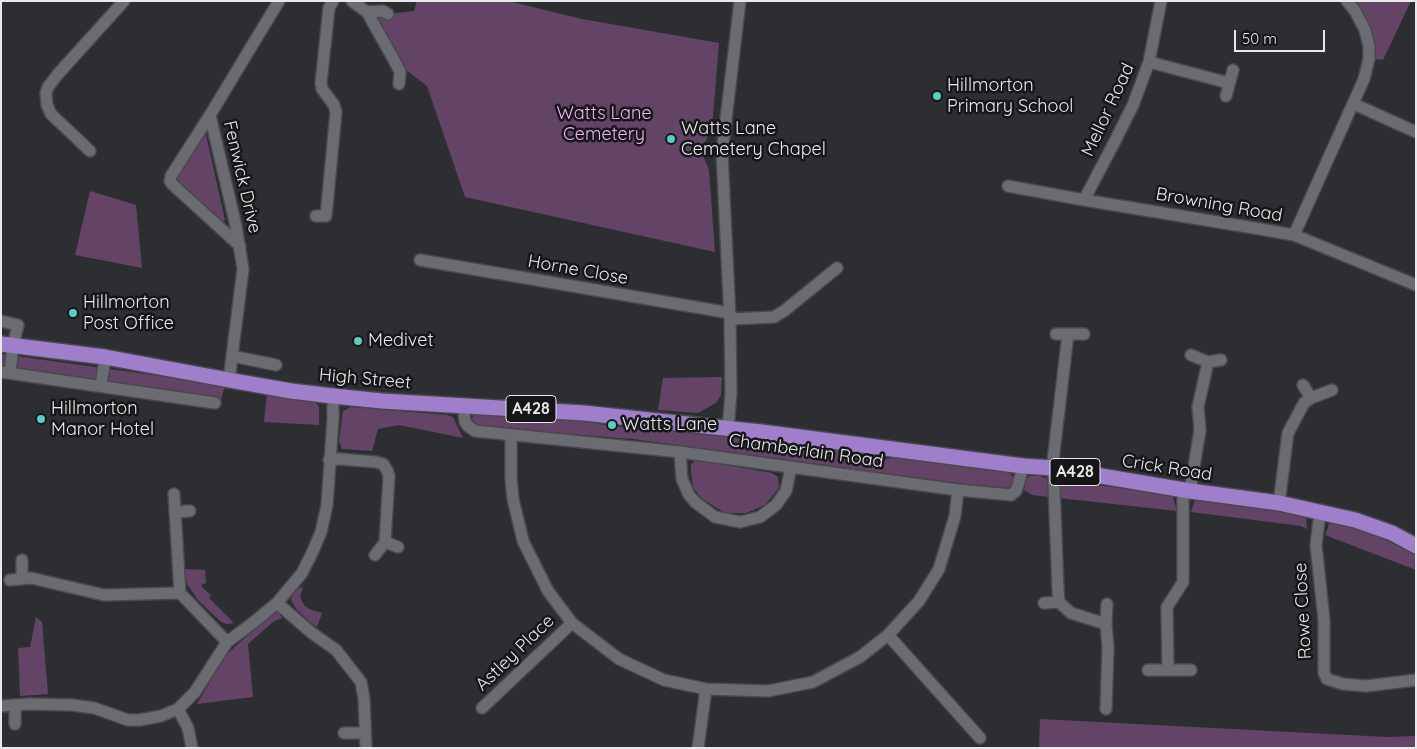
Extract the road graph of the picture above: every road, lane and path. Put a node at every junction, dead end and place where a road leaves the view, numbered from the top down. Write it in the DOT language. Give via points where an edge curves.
graph roads {
  1 [pos="124,1"];
  2 [pos="279,1"];
  3 [pos="333,1"];
  4 [pos="352,1"];
  5 [pos="740,1"];
  6 [pos="1161,1"];
  7 [pos="1347,1"];
  8 [pos="367,12"];
  9 [pos="388,14"];
  10 [pos="1149,62"];
  11 [pos="1233,70"];
  12 [pos="1229,83"];
  13 [pos="398,84"];
  14 [pos="1226,96"];
  15 [pos="1354,104"];
  16 [pos="210,115"];
  17 [pos="1416,132"];
  18 [pos="90,151"];
  19 [pos="1008,186"];
  20 [pos="1084,200"];
  21 [pos="316,216"];
  22 [pos="1294,235"];
  23 [pos="240,246"];
  24 [pos="420,260"];
  25 [pos="837,268"];
  26 [pos="1416,285"];
  27 [pos="730,316"];
  28 [pos="1,321"];
  29 [pos="1084,334"];
  30 [pos="7,344"];
  31 [pos="1191,355"];
  32 [pos="232,356"];
  33 [pos="105,357"];
  34 [pos="1220,360"];
  35 [pos="1208,362"];
  36 [pos="276,365"];
  37 [pos="6,373"];
  38 [pos="229,380"];
  39 [pos="1302,385"];
  40 [pos="102,386"];
  41 [pos="1332,390"];
  42 [pos="333,396"];
  43 [pos="1311,398"];
  44 [pos="215,402"];
  45 [pos="463,405"];
  46 [pos="728,429"];
  47 [pos="511,435"];
  48 [pos="680,452"];
  49 [pos="329,460"];
  50 [pos="1022,466"];
  51 [pos="791,467"];
  52 [pos="1054,468"];
  53 [pos="958,490"];
  54 [pos="1187,491"];
  55 [pos="174,494"];
  56 [pos="1279,503"];
  57 [pos="190,510"];
  58 [pos="176,512"];
  59 [pos="1320,512"];
  60 [pos="385,542"];
  61 [pos="1416,546"];
  62 [pos="398,547"];
  63 [pos="375,555"];
  64 [pos="22,560"];
  65 [pos="22,579"];
  66 [pos="10,580"];
  67 [pos="180,594"];
  68 [pos="1059,602"];
  69 [pos="277,603"];
  70 [pos="1044,604"];
  71 [pos="1106,604"];
  72 [pos="572,623"];
  73 [pos="1106,624"];
  74 [pos="888,635"];
  75 [pos="227,642"];
  76 [pos="1148,670"];
  77 [pos="1168,670"];
  78 [pos="1191,670"];
  79 [pos="1416,680"];
  80 [pos="706,690"];
  81 [pos="15,705"];
  82 [pos="1,706"];
  83 [pos="482,708"];
  84 [pos="178,709"];
  85 [pos="1106,709"];
  86 [pos="15,724"];
  87 [pos="344,733"];
  88 [pos="365,733"];
  89 [pos="980,738"];
  90 [pos="192,748"];
  91 [pos="366,748"];
  92 [pos="698,748"];
  1 -- 18 [label="street" via="58,74 46,93 51,114"];
  2 -- 16 [label="street, Fenwick Drive"];
  3 -- 21 [label="street" via="329,8 321,83 336,112 326,216"];
  4 -- 8 [label="street"];
  5 -- 27 [label="street" via="722,154"];
  6 -- 10 [label="street, Mellor Road"];
  7 -- 15 [label="street" via="1365,30 1369,46 1364,79"];
  8 -- 9 [label="street" via="383,11"];
  8 -- 13 [label="street" via="400,72"];
  10 -- 12 [label="street"];
  10 -- 20 [label="street, Mellor Road" via="1133,105"];
  11 -- 12 [label="street"];
  12 -- 14 [label="street"];
  15 -- 17 [label="street"];
  15 -- 22 [label="street"];
  16 -- 23 [label="street, Fenwick Drive"];
  16 -- 23 [label="street, Fenwick Drive" via="170,181"];
  19 -- 20 [label="street, Browning Road"];
  20 -- 22 [label="street, Browning Road"];
  22 -- 26 [label="street, Browning Road"];
  23 -- 32 [label="street, Fenwick Drive" via="243,269"];
  24 -- 27 [label="street, Horne Close"];
  25 -- 27 [label="street, Horne Close" via="774,316"];
  27 -- 46 [label="street"];
  28 -- 30 [label="street" via="18,325"];
  29 -- 52 [label="street" via="1062,334"];
  30 -- 33 [label="highway, High Street / A428"];
  30 -- 37 [label="street"];
  31 -- 35 [label="street"];
  32 -- 36 [label="street"];
  32 -- 38 [label="street, Fenwick Drive"];
  33 -- 38 [label="highway, High Street / A428"];
  33 -- 40 [label="street"];
  34 -- 35 [label="street"];
  35 -- 54 [label="street" via="1198,407 1200,430"];
  37 -- 40 [label="street"];
  38 -- 42 [label="highway, High Street / A428"];
  39 -- 43 [label="street"];
  40 -- 44 [label="street" via="175,391"];
  41 -- 43 [label="street"];
  42 -- 45 [label="highway, High Street / A428"];
  42 -- 49 [label="street"];
  43 -- 56 [label="street" via="1304,403 1288,433"];
  45 -- 46 [label="highway, High Street / A428" via="584,412"];
  45 -- 47 [label="street, Chamberlain Road" via="465,422 475,432"];
  46 -- 50 [label="highway, Crick Road / A428"];
  47 -- 48 [label="street, Chamberlain Road"];
  47 -- 72 [label="street" via="513,499 523,541 548,591"];
  48 -- 51 [label="street, Chamberlain Road"];
  48 -- 51 [label="street" via="682,478 689,495 715,518 740,522 760,517 776,505 786,490"];
  49 -- 60 [label="street" via="383,464 389,476"];
  49 -- 69 [label="street" via="327,505 321,532 302,573"];
  50 -- 52 [label="highway, Crick Road / A428"];
  50 -- 53 [label="street, Chamberlain Road" via="1016,491 1010,495"];
  51 -- 53 [label="street, Chamberlain Road"];
  52 -- 54 [label="highway, Crick Road / A428"];
  52 -- 68 [label="street"];
  53 -- 74 [label="street" via="955,516 939,569 919,601"];
  54 -- 56 [label="highway, Crick Road / A428"];
  54 -- 77 [label="street" via="1183,582 1167,607"];
  55 -- 58 [label="street"];
  56 -- 59 [label="highway, Crick Road / A428"];
  57 -- 58 [label="street"];
  58 -- 67 [label="street"];
  59 -- 61 [label="highway, Crick Road / A428" via="1392,533"];
  59 -- 79 [label="street, Rowe Close" via="1316,544 1324,620 1324,673 1327,679 1366,686"];
  60 -- 62 [label="street"];
  60 -- 63 [label="street"];
  64 -- 65 [label="street"];
  65 -- 66 [label="street"];
  65 -- 67 [label="street" via="31,578 104,595"];
  67 -- 75 [label="street"];
  68 -- 70 [label="street"];
  68 -- 73 [label="street" via="1071,613"];
  69 -- 75 [label="street"];
  69 -- 88 [label="street" via="336,650 361,682"];
  71 -- 73 [label="street"];
  72 -- 80 [label="street" via="619,659 664,680"];
  72 -- 83 [label="street, Astley Place"];
  73 -- 85 [label="street"];
  74 -- 80 [label="street" via="860,658 813,682 768,691"];
  74 -- 89 [label="street"];
  75 -- 84 [label="street" via="195,692"];
  76 -- 77 [label="street"];
  77 -- 78 [label="street"];
  80 -- 92 [label="street"];
  81 -- 82 [label="street"];
  81 -- 84 [label="street" via="72,705 94,708 128,720 161,716"];
  81 -- 86 [label="street"];
  84 -- 90 [label="street" via="188,728"];
  87 -- 88 [label="street"];
  88 -- 91 [label="street"];
}
